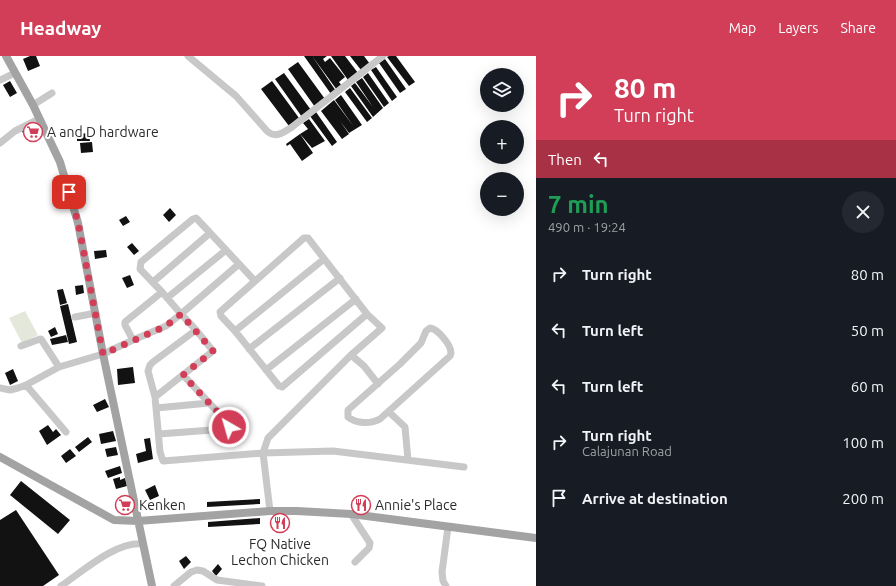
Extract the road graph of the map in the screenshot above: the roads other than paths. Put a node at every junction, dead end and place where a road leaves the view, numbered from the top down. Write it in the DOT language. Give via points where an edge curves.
graph roads {
  1 [pos="6,56"];
  2 [pos="188,56"];
  3 [pos="383,56"];
  4 [pos="16,73"];
  5 [pos="0,80"];
  6 [pos="52,93"];
  7 [pos="33,106"];
  8 [pos="39,119"];
  9 [pos="0,144"];
  10 [pos="210,233"];
  11 [pos="226,250"];
  12 [pos="324,259"];
  13 [pos="239,264"];
  14 [pos="340,278"];
  15 [pos="255,281"];
  16 [pos="153,282"];
  17 [pos="162,292"];
  18 [pos="167,298"];
  19 [pos="356,298"];
  20 [pos="96,313"];
  21 [pos="181,314"];
  22 [pos="368,314"];
  23 [pos="75,317"];
  24 [pos="196,330"];
  25 [pos="235,331"];
  26 [pos="133,340"];
  27 [pos="21,346"];
  28 [pos="249,349"];
  29 [pos="103,354"];
  30 [pos="351,355"];
  31 [pos="59,367"];
  32 [pos="266,370"];
  33 [pos="183,375"];
  34 [pos="378,384"];
  35 [pos="26,385"];
  36 [pos="0,388"];
  37 [pos="155,397"];
  38 [pos="209,403"];
  39 [pos="156,408"];
  40 [pos="389,412"];
  41 [pos="66,432"];
  42 [pos="159,434"];
  43 [pos="264,453"];
  44 [pos="0,457"];
  45 [pos="408,460"];
  46 [pos="464,467"];
  47 [pos="270,511"];
  48 [pos="351,514"];
  49 [pos="138,520"];
  50 [pos="448,528"];
  51 [pos="536,538"];
  52 [pos="143,544"];
  53 [pos="355,562"];
  54 [pos="61,586"];
  55 [pos="152,586"];
  56 [pos="174,586"];
  57 [pos="262,586"];
  58 [pos="446,586"];
  1 -- 4 [label="main road"];
  2 -- 3 [label="street" via="236,96 267,131 274,135 292,127"];
  4 -- 5 [label="street"];
  4 -- 7 [label="main road"];
  6 -- 7 [label="street"];
  7 -- 8 [label="main road"];
  8 -- 9 [label="street" via="15,131"];
  8 -- 20 [label="main road" via="60,162 78,222"];
  10 -- 11 [label="street"];
  10 -- 16 [label="street"];
  10 -- 16 [label="street" via="196,218 193,219 140,262 140,269"];
  11 -- 13 [label="street"];
  11 -- 18 [label="street"];
  12 -- 14 [label="street"];
  12 -- 15 [label="street" via="308,238 304,238"];
  12 -- 25 [label="street"];
  13 -- 15 [label="street"];
  13 -- 21 [label="street"];
  14 -- 19 [label="street"];
  14 -- 28 [label="street"];
  15 -- 25 [label="street" via="220,312 220,316"];
  16 -- 17 [label="street"];
  17 -- 18 [label="street"];
  17 -- 26 [label="street" via="125,322"];
  18 -- 21 [label="street"];
  19 -- 22 [label="street"];
  19 -- 32 [label="street"];
  20 -- 23 [label="street"];
  20 -- 29 [label="main road"];
  21 -- 24 [label="street"];
  21 -- 26 [label="street" via="166,326"];
  22 -- 30 [label="street" via="382,328"];
  22 -- 32 [label="street" via="285,386 279,386"];
  24 -- 33 [label="street" via="213,351"];
  24 -- 37 [label="street" via="150,366 148,371"];
  25 -- 28 [label="street"];
  26 -- 29 [label="street"];
  27 -- 31 [label="street" via="40,338"];
  28 -- 32 [label="street"];
  29 -- 31 [label="street"];
  29 -- 49 [label="main road"];
  30 -- 34 [label="street" via="364,366"];
  30 -- 43 [label="street" via="268,438"];
  31 -- 35 [label="street"];
  33 -- 37 [label="street"];
  33 -- 38 [label="street"];
  34 -- 40 [label="street" via="348,410 348,417 356,421 374,422"];
  34 -- 40 [label="street" via="411,354 430,328 436,330 450,347 450,356"];
  35 -- 36 [label="street" via="10,390"];
  35 -- 41 [label="street"];
  37 -- 39 [label="street"];
  38 -- 39 [label="street"];
  38 -- 42 [label="street" via="229,427"];
  39 -- 42 [label="street"];
  40 -- 45 [label="street" via="405,427"];
  42 -- 43 [label="street" via="160,452 164,461"];
  43 -- 45 [label="street" via="333,451"];
  43 -- 47 [label="street"];
  44 -- 49 [label="main road" via="114,520"];
  45 -- 46 [label="street"];
  47 -- 48 [label="main road"];
  47 -- 49 [label="main road"];
  48 -- 50 [label="main road"];
  48 -- 53 [label="street" via="370,543 369,548"];
  49 -- 52 [label="main road"];
  50 -- 51 [label="main road"];
  50 -- 58 [label="street" via="442,572"];
  52 -- 54 [label="street" via="134,543 114,550"];
  52 -- 55 [label="main road"];
  56 -- 57 [label="street" via="197,570 218,580"];
}
